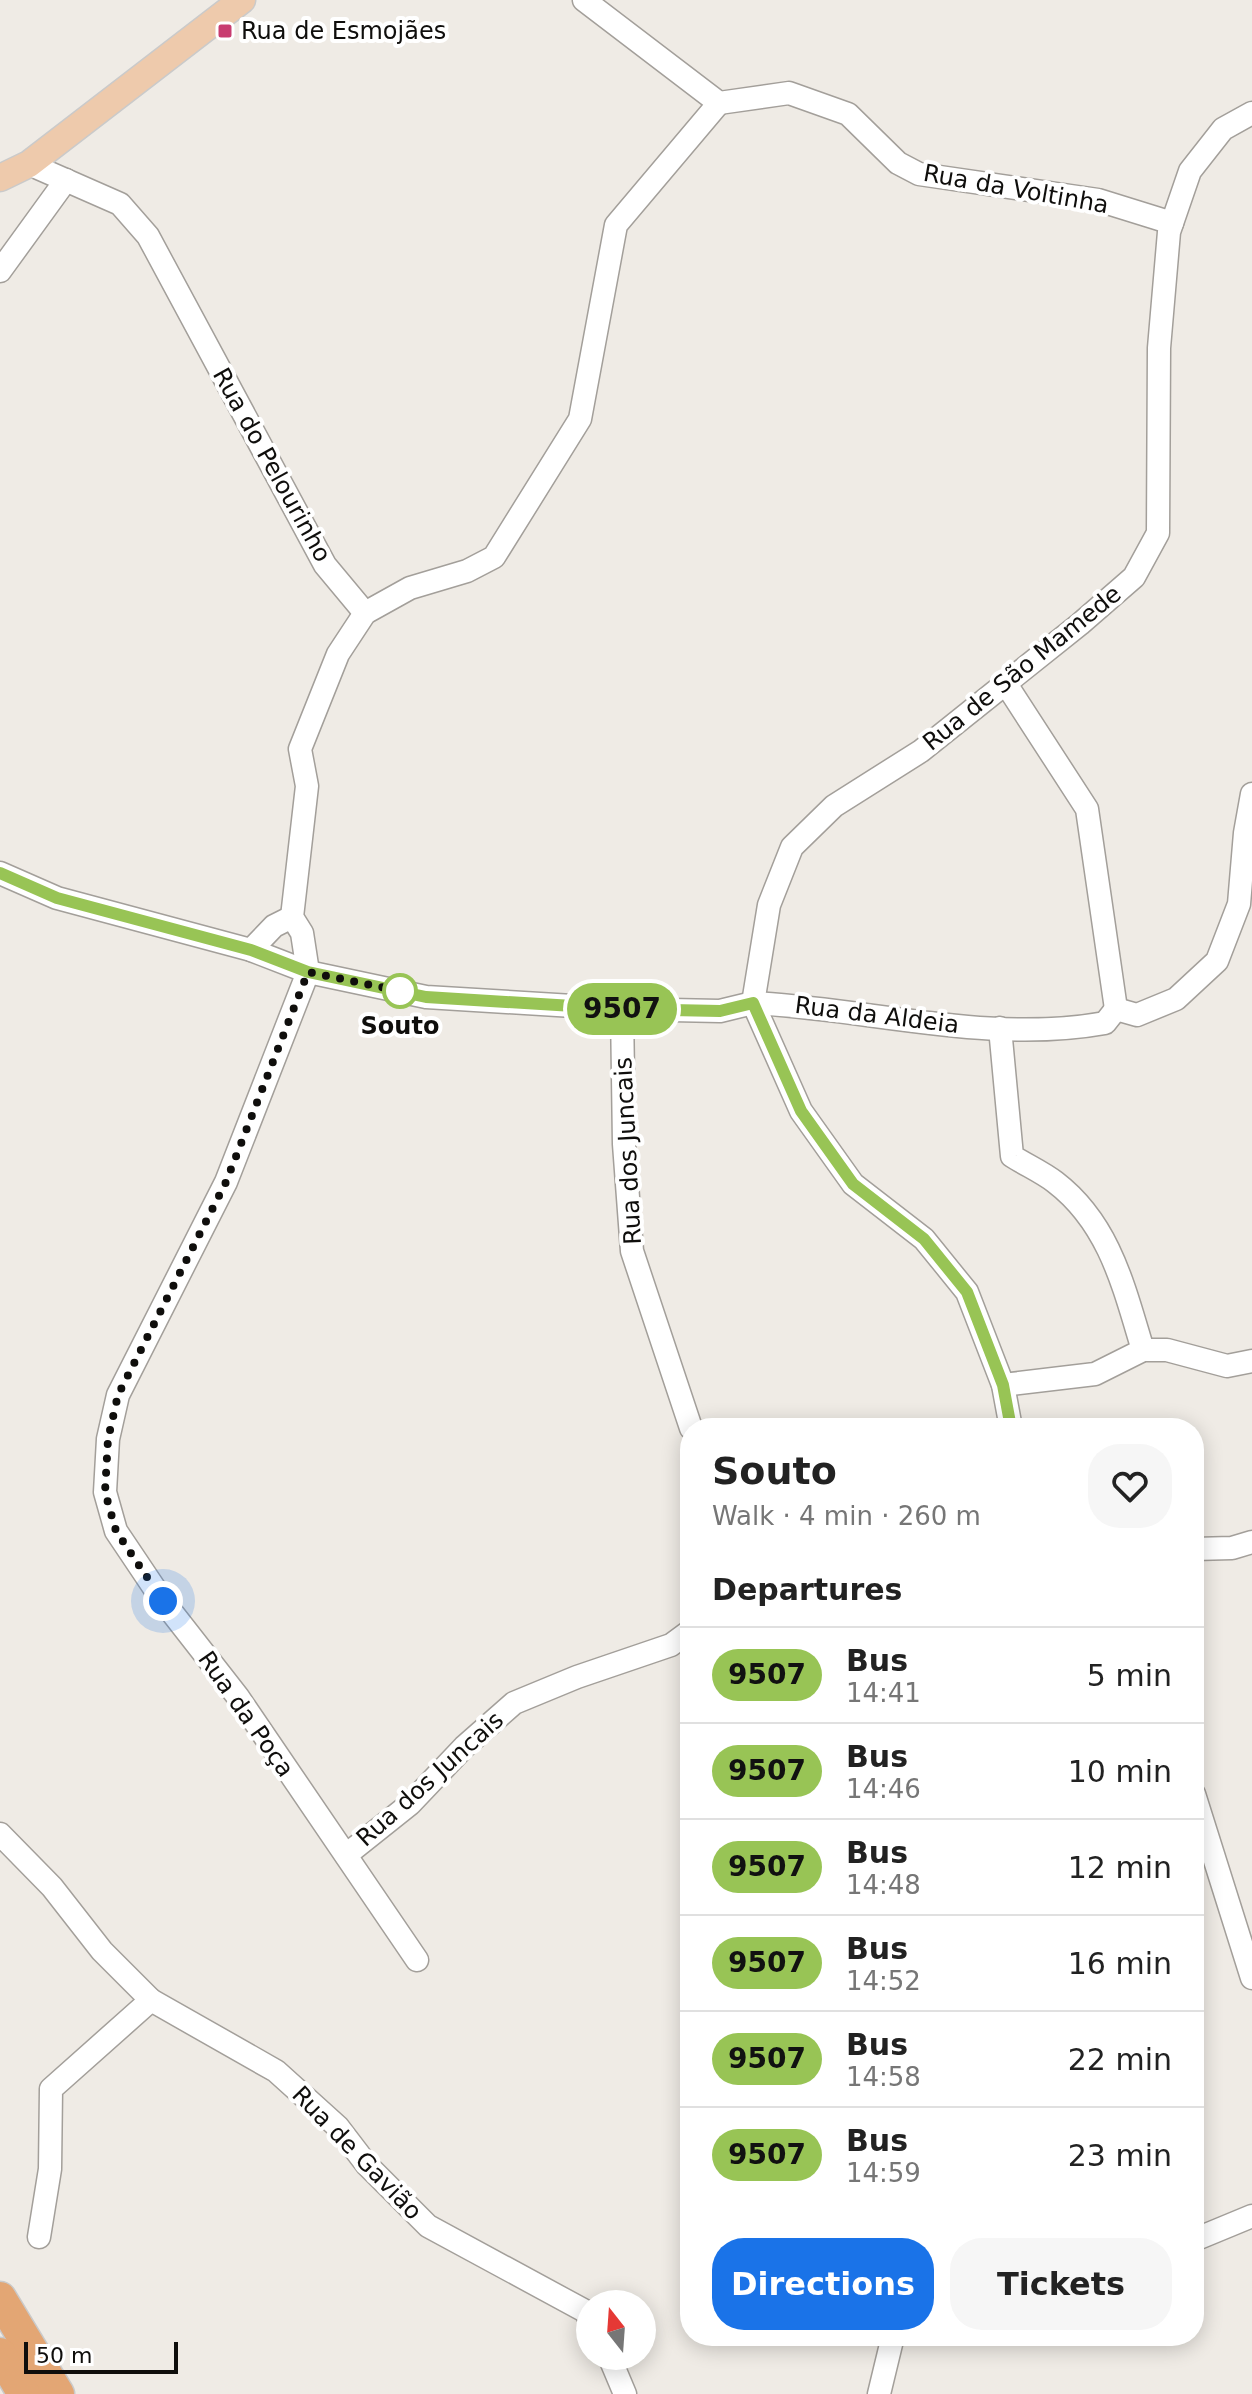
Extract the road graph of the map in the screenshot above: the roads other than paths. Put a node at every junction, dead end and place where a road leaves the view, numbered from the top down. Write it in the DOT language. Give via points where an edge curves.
graph roads {
  1 [pos="242,0"];
  2 [pos="584,0"];
  3 [pos="719,103"];
  4 [pos="1252,113"];
  5 [pos="29,164"];
  6 [pos="0,178"];
  7 [pos="66,180"];
  8 [pos="1172,223"];
  9 [pos="0,271"];
  10 [pos="365,613"];
  11 [pos="1006,684"];
  12 [pos="1252,794"];
  13 [pos="0,873"];
  14 [pos="292,917"];
  15 [pos="251,950"];
  16 [pos="308,972"];
  17 [pos="753,1003"];
  18 [pos="622,1009"];
  19 [pos="1116,1009"];
  20 [pos="1000,1028"];
  21 [pos="1143,1350"];
  22 [pos="1252,1361"];
  23 [pos="1003,1385"];
  24 [pos="688,1418"];
  25 [pos="1009,1418"];
  26 [pos="1252,1542"];
  27 [pos="1204,1549"];
  28 [pos="680,1638"];
  29 [pos="1204,1826"];
  30 [pos="0,1834"];
  31 [pos="346,1855"];
  32 [pos="417,1960"];
  33 [pos="1252,1978"];
  34 [pos="151,2000"];
  35 [pos="1252,2216"];
  36 [pos="1204,2236"];
  37 [pos="39,2237"];
  38 [pos="0,2298"];
  39 [pos="576,2305"];
  40 [pos="891,2346"];
  41 [pos="0,2354"];
  42 [pos="615,2370"];
  43 [pos="24,2394"];
  44 [pos="58,2394"];
  45 [pos="625,2394"];
  46 [pos="879,2394"];
  1 -- 5 [label="main road"];
  2 -- 3 [label="street"];
  3 -- 8 [label="street, Rua da Voltinha" via="789,93 848,114 898,163 919,174 1098,200"];
  3 -- 10 [label="street" via="616,225 580,419 494,557 410,588"];
  4 -- 8 [label="street, Rua de São Mamede" via="1223,129 1190,171"];
  5 -- 6 [label="main road"];
  5 -- 7 [label="street, Rua do Pelourinho"];
  7 -- 9 [label="street"];
  7 -- 10 [label="street, Rua do Pelourinho" via="120,204 148,236 325,565"];
  8 -- 11 [label="street, Rua de São Mamede" via="1159,348 1158,533 1134,577"];
  10 -- 14 [label="street" via="338,654 300,749 307,786"];
  11 -- 17 [label="street, Rua de São Mamede" via="921,751 834,806 792,847 769,905"];
  11 -- 19 [label="street" via="1087,809"];
  12 -- 19 [label="street" via="1239,904 1217,961 1176,999 1137,1015"];
  13 -- 15 [label="street, Rua da Aldeia" via="57,898"];
  14 -- 15 [label="street" via="274,926"];
  14 -- 16 [label="street" via="302,933"];
  15 -- 16 [label="street, Rua da Aldeia"];
  16 -- 18 [label="street, Rua da Aldeia" via="426,997"];
  16 -- 31 [label="street, Rua da Poça" via="226,1182 118,1395 108,1439 105,1492 116,1531"];
  17 -- 18 [label="street, Rua da Aldeia" via="720,1011"];
  17 -- 20 [label="street, Rua da Aldeia"];
  17 -- 23 [label="street" via="801,1111 853,1184 924,1239 967,1292"];
  18 -- 24 [label="street, Rua dos Juncais" via="632,1251"];
  19 -- 20 [label="street, Rua da Aldeia" via="1105,1023 1083,1027"];
  20 -- 21 [label="street" via="1012,1156 1056,1183 1090,1218 1116,1262"];
  21 -- 22 [label="street" via="1167,1350 1227,1366"];
  21 -- 23 [label="street" via="1095,1374"];
  23 -- 25 [label="street"];
  26 -- 27 [label="street"];
  28 -- 31 [label="street, Rua dos Juncais" via="514,1703 410,1804"];
  29 -- 33 [label="street"];
  30 -- 34 [label="street, Rua de Gavião"];
  31 -- 32 [label="street, Rua da Poça"];
  34 -- 37 [label="street" via="51,2089 50,2169"];
  34 -- 39 [label="street, Rua de Gavião" via="276,2071 338,2127 367,2165 428,2226"];
  35 -- 36 [label="street"];
  38 -- 44 [label="highway"];
  40 -- 46 [label="street"];
  41 -- 43 [label="highway"];
  42 -- 45 [label="street"];
}
